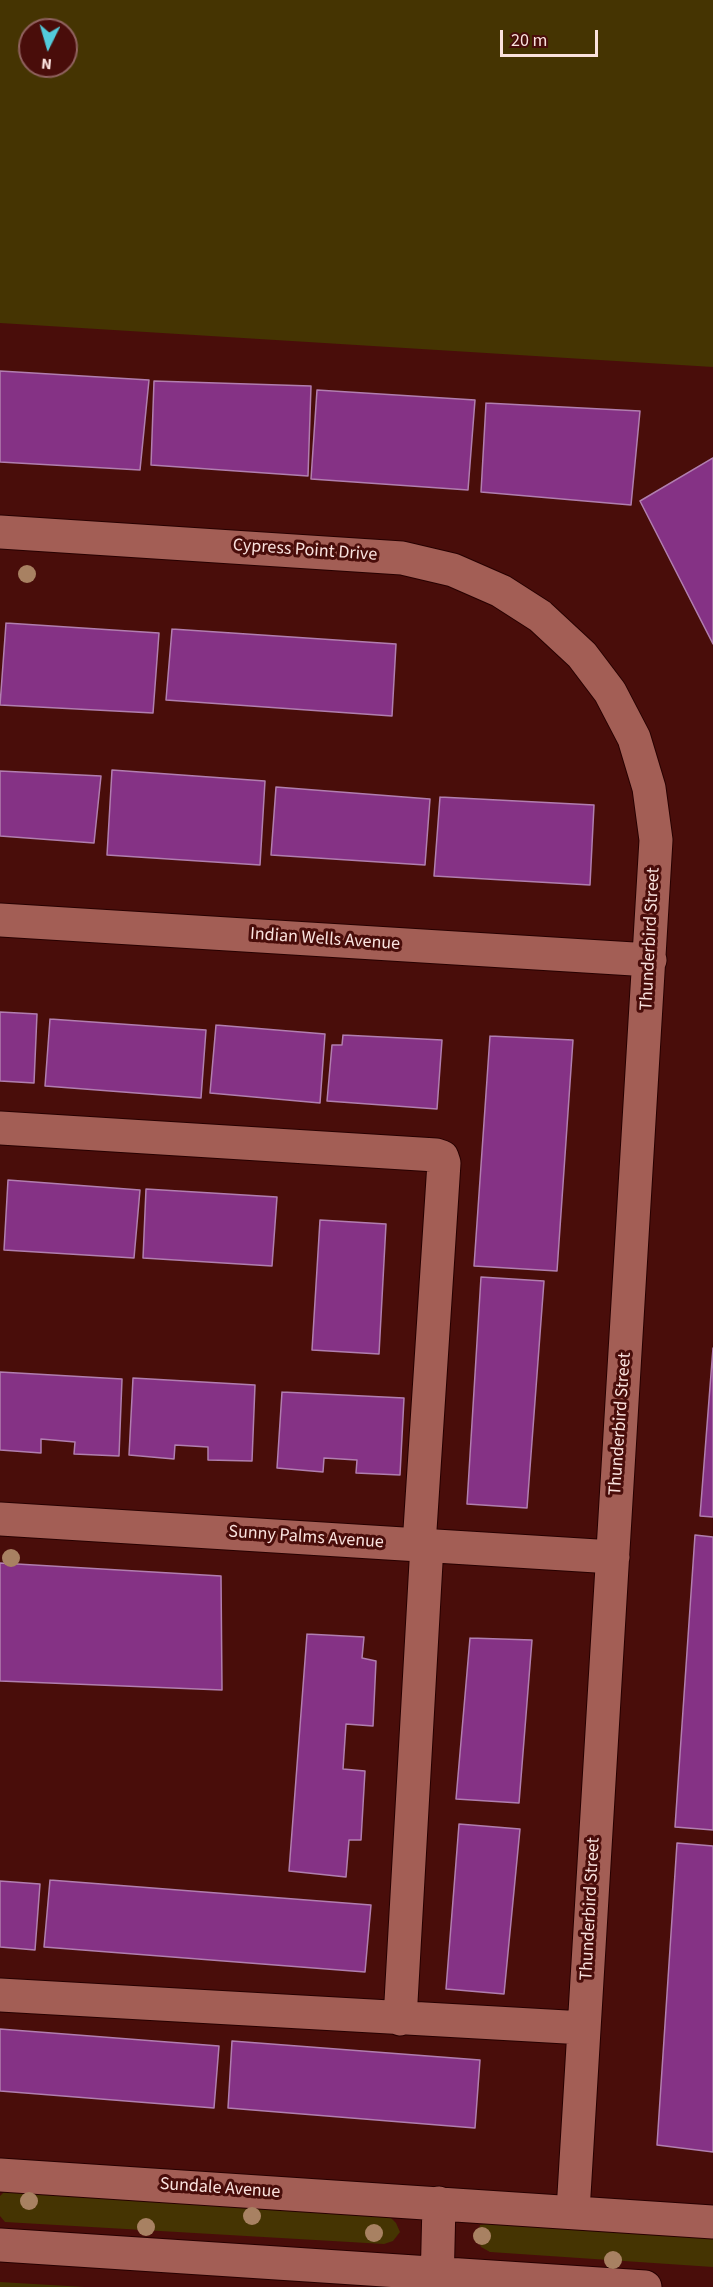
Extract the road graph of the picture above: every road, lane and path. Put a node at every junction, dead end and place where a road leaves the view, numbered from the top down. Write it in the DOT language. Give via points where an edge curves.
graph roads {
  1 [pos="0,532"];
  2 [pos="582,655"];
  3 [pos="0,920"];
  4 [pos="650,960"];
  5 [pos="0,1128"];
  6 [pos="0,1519"];
  7 [pos="423,1545"];
  8 [pos="613,1557"];
  9 [pos="0,1995"];
  10 [pos="400,2019"];
  11 [pos="584,2028"];
  12 [pos="0,2175"];
  13 [pos="439,2203"];
  14 [pos="573,2211"];
  15 [pos="713,2222"];
  16 [pos="0,2245"];
  17 [pos="438,2280"];
  18 [pos="645,2287"];
  1 -- 2 [label="street, Cypress Point Drive" via="402,558 453,570 501,591 540,616"];
  2 -- 4 [label="street, Thunderbird Street" via="610,692 634,738 649,788 656,840"];
  3 -- 4 [label="street, Indian Wells Avenue"];
  4 -- 8 [label="street, Thunderbird Street"];
  5 -- 7 [label="street" via="442,1157"];
  6 -- 7 [label="street, Sunny Palms Avenue"];
  7 -- 8 [label="street, Sunny Palms Avenue"];
  7 -- 10 [label="street"];
  8 -- 11 [label="street, Thunderbird Street"];
  9 -- 10 [label="street"];
  10 -- 11 [label="street"];
  11 -- 14 [label="street, Thunderbird Street"];
  12 -- 13 [label="street, Sundale Avenue"];
  13 -- 14 [label="street, Sundale Avenue"];
  13 -- 17 [label="street"];
  14 -- 15 [label="street, Sundale Avenue"];
  16 -- 17 [label="street"];
  17 -- 18 [label="street"];
}
